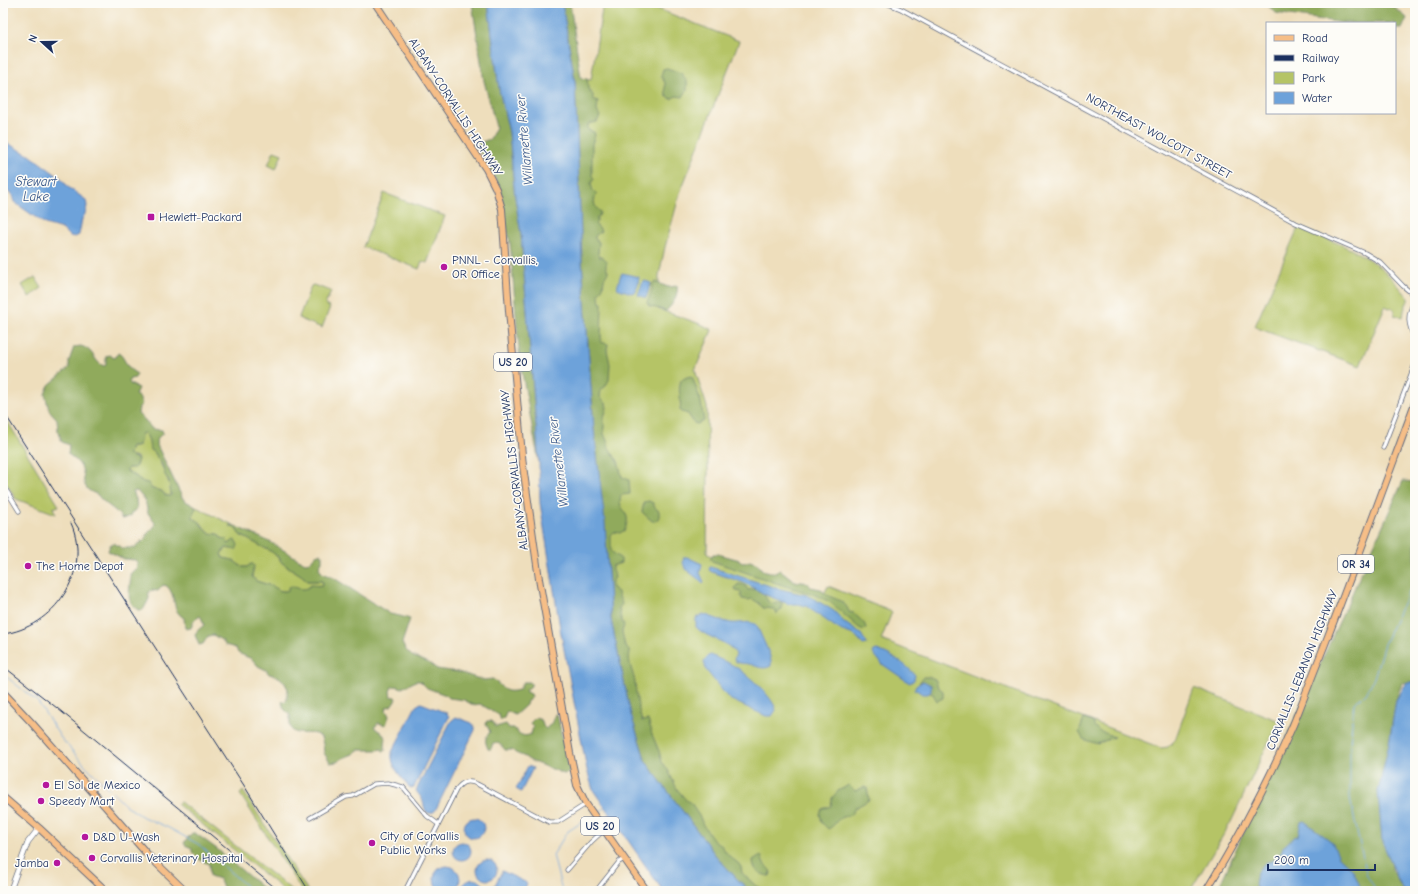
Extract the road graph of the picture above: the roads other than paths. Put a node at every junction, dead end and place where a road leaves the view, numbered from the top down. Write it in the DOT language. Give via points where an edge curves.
graph roads {
  1 [pos="375,3"];
  2 [pos="886,3"];
  3 [pos="1415,296"];
  4 [pos="1415,302"];
  5 [pos="1415,339"];
  6 [pos="1415,364"];
  7 [pos="1415,403"];
  8 [pos="1383,448"];
  9 [pos="3,484"];
  10 [pos="19,511"];
  11 [pos="3,692"];
  12 [pos="3,797"];
  13 [pos="586,804"];
  14 [pos="310,818"];
  15 [pos="438,824"];
  16 [pos="39,828"];
  17 [pos="603,831"];
  18 [pos="624,859"];
  19 [pos="567,870"];
  20 [pos="10,891"];
  21 [pos="106,891"];
  22 [pos="184,891"];
  23 [pos="405,891"];
  24 [pos="596,891"];
  25 [pos="647,891"];
  26 [pos="1206,891"];
  1 -- 13 [label="main road, ALBANY-CORVALLIS HIGHWAY / US 20" via="486,169 499,199 503,218 523,466 539,579 570,753 577,785"];
  2 -- 3 [label="street, NORTHEAST WOLCOTT STREET" via="1296,223 1365,253 1380,262"];
  4 -- 5 [label="street" via="1408,320"];
  6 -- 8 [label="street"];
  7 -- 26 [label="main road, CORVALLIS-LEBANON HIGHWAY / OR 34" via="1293,724 1244,824"];
  9 -- 10 [label="street"];
  11 -- 22 [label="main road" via="148,855"];
  12 -- 16 [label="main road"];
  13 -- 15 [label="street" via="558,822 549,822 477,784 466,781 456,790"];
  13 -- 17 [label="main road, US 20"];
  14 -- 15 [label="street" via="374,784 388,783 403,787 427,816"];
  15 -- 23 [label="street"];
  16 -- 20 [label="street" via="28,842"];
  16 -- 21 [label="main road"];
  17 -- 18 [label="main road, US 20"];
  17 -- 19 [label="street"];
  18 -- 24 [label="street"];
  18 -- 25 [label="main road, US 20"];
}
